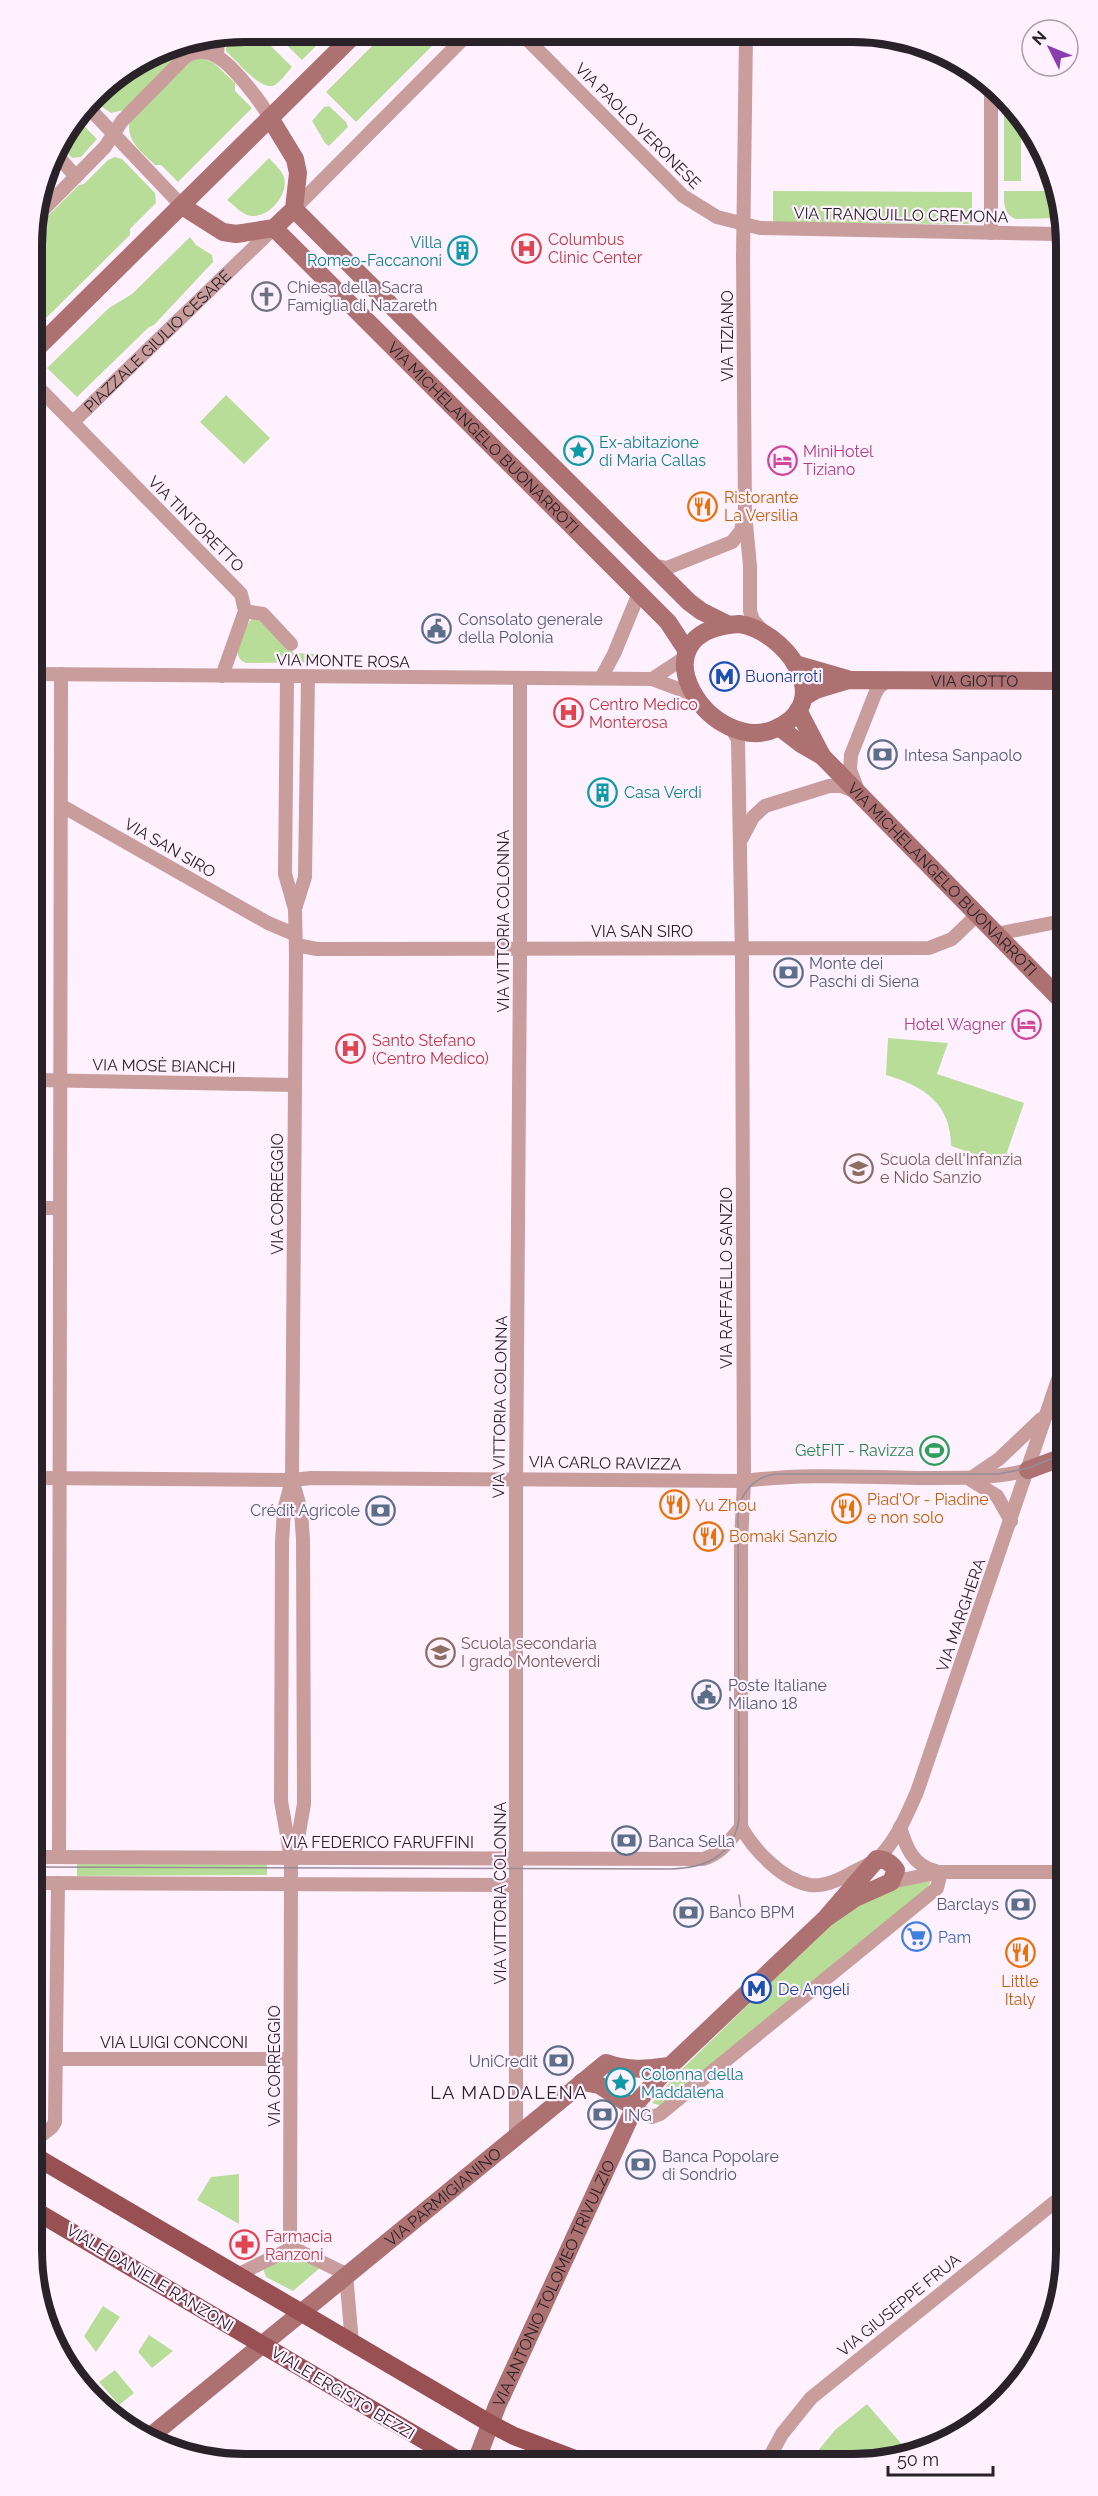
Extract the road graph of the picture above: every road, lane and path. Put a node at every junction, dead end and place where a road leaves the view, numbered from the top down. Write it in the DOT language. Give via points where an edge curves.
graph roads {
  1 [pos="347,42"];
  2 [pos="461,42"];
  3 [pos="530,42"];
  4 [pos="746,42"];
  5 [pos="218,44"];
  6 [pos="191,50"];
  7 [pos="186,51"];
  8 [pos="217,56"];
  9 [pos="991,96"];
  10 [pos="92,111"];
  11 [pos="270,118"];
  12 [pos="113,134"];
  13 [pos="61,159"];
  14 [pos="76,177"];
  15 [pos="182,206"];
  16 [pos="46,207"];
  17 [pos="294,209"];
  18 [pos="743,225"];
  19 [pos="274,228"];
  20 [pos="991,233"];
  21 [pos="1055,234"];
  22 [pos="42,343"];
  23 [pos="42,396"];
  24 [pos="73,422"];
  25 [pos="745,513"];
  26 [pos="656,569"];
  27 [pos="639,593"];
  28 [pos="245,611"];
  29 [pos="729,625"];
  30 [pos="764,632"];
  31 [pos="291,644"];
  32 [pos="685,655"];
  33 [pos="795,664"];
  34 [pos="42,674"];
  35 [pos="61,674"];
  36 [pos="222,676"];
  37 [pos="287,677"];
  38 [pos="308,677"];
  39 [pos="601,678"];
  40 [pos="520,679"];
  41 [pos="652,679"];
  42 [pos="849,680"];
  43 [pos="889,680"];
  44 [pos="1056,681"];
  45 [pos="692,694"];
  46 [pos="801,704"];
  47 [pos="779,728"];
  48 [pos="732,729"];
  49 [pos="285,756"];
  50 [pos="822,756"];
  51 [pos="307,757"];
  52 [pos="859,793"];
  53 [pos="62,806"];
  54 [pos="740,846"];
  55 [pos="285,874"];
  56 [pos="305,877"];
  57 [pos="295,909"];
  58 [pos="977,915"];
  59 [pos="1056,922"];
  60 [pos="996,934"];
  61 [pos="295,940"];
  62 [pos="520,948"];
  63 [pos="741,948"];
  64 [pos="1056,995"];
  65 [pos="42,1080"];
  66 [pos="60,1081"];
  67 [pos="294,1085"];
  68 [pos="42,1208"];
  69 [pos="60,1208"];
  70 [pos="1056,1386"];
  71 [pos="1047,1412"];
  72 [pos="1056,1459"];
  73 [pos="1028,1470"];
  74 [pos="42,1478"];
  75 [pos="59,1478"];
  76 [pos="516,1478"];
  77 [pos="966,1478"];
  78 [pos="292,1480"];
  79 [pos="744,1481"];
  80 [pos="1011,1521"];
  81 [pos="303,1540"];
  82 [pos="282,1542"];
  83 [pos="280,1801"];
  84 [pos="304,1804"];
  85 [pos="741,1827"];
  86 [pos="900,1827"];
  87 [pos="42,1857"];
  88 [pos="59,1857"];
  89 [pos="291,1858"];
  90 [pos="516,1859"];
  91 [pos="877,1859"];
  92 [pos="941,1872"];
  93 [pos="1056,1872"];
  94 [pos="891,1882"];
  95 [pos="42,1883"];
  96 [pos="58,1883"];
  97 [pos="291,1884"];
  98 [pos="516,1885"];
  99 [pos="826,1918"];
  100 [pos="57,2059"];
  101 [pos="290,2059"];
  102 [pos="670,2066"];
  103 [pos="582,2082"];
  104 [pos="635,2108"];
  105 [pos="42,2135"];
  106 [pos="516,2135"];
  107 [pos="42,2160"];
  108 [pos="1056,2201"];
  109 [pos="42,2214"];
  110 [pos="290,2249"];
  111 [pos="346,2274"];
  112 [pos="237,2275"];
  113 [pos="299,2312"];
  114 [pos="352,2343"];
  115 [pos="261,2344"];
  116 [pos="491,2424"];
  117 [pos="155,2433"];
  118 [pos="448,2454"];
  119 [pos="479,2454"];
  120 [pos="562,2454"];
  121 [pos="771,2454"];
  1 -- 11 [label="main road"];
  2 -- 17 [label="street, PIAZZALE GIULIO CESARE"];
  3 -- 18 [label="street, VIA PAOLO VERONESE" via="683,196 717,217"];
  4 -- 18 [label="street, VIA TIZIANO"];
  5 -- 8 [label="street"];
  6 -- 8 [label="street"];
  7 -- 12 [label="street"];
  8 -- 11 [label="street" via="259,99"];
  9 -- 20 [label="street"];
  10 -- 12 [label="street"];
  11 -- 15 [label="main road"];
  11 -- 17 [label="main road" via="295,159 298,173"];
  12 -- 14 [label="street"];
  12 -- 15 [label="street"];
  13 -- 14 [label="street"];
  14 -- 16 [label="street"];
  15 -- 19 [label="main road" via="223,232 236,234"];
  15 -- 22 [label="main road"];
  17 -- 19 [label="main road, PIAZZALE GIULIO CESARE"];
  17 -- 26 [label="main road, VIA MICHELANGELO BUONARROTI"];
  18 -- 20 [label="street, VIA TRANQUILLO CREMONA"];
  18 -- 25 [label="street, VIA TIZIANO"];
  19 -- 24 [label="street, PIAZZALE GIULIO CESARE"];
  19 -- 27 [label="main road, VIA MICHELANGELO BUONARROTI"];
  20 -- 21 [label="street, VIA TRANQUILLO CREMONA"];
  23 -- 24 [label="street, PIAZZALE GIULIO CESARE"];
  24 -- 28 [label="street, VIA TINTORETTO" via="237,589"];
  25 -- 26 [label="street" via="741,531 732,542"];
  25 -- 30 [label="street, VIA TIZIANO" via="750,611"];
  26 -- 29 [label="main road, VIA MICHELANGELO BUONARROTI" via="694,606"];
  27 -- 32 [label="main road, VIA MICHELANGELO BUONARROTI" via="669,622"];
  27 -- 39 [label="street"];
  28 -- 31 [label="street" via="263,614"];
  28 -- 36 [label="street"];
  29 -- 30 [label="main road" via="750,626"];
  29 -- 32 [label="main road" via="706,633"];
  30 -- 33 [label="main road"];
  32 -- 41 [label="street"];
  32 -- 45 [label="main road" via="684,672"];
  33 -- 42 [label="main road"];
  33 -- 46 [label="main road" via="803,677"];
  34 -- 35 [label="street, VIA MONTE ROSA"];
  35 -- 36 [label="street, VIA MONTE ROSA"];
  35 -- 53 [label="street"];
  36 -- 37 [label="street, VIA MONTE ROSA"];
  37 -- 38 [label="street, VIA MONTE ROSA"];
  37 -- 49 [label="street, VIA CORREGGIO"];
  38 -- 40 [label="street, VIA MONTE ROSA"];
  38 -- 51 [label="street, VIA CORREGGIO"];
  39 -- 40 [label="street, VIA MONTE ROSA"];
  39 -- 41 [label="street, VIA MONTE ROSA"];
  40 -- 62 [label="street, VIA VITTORIA COLONNA"];
  41 -- 45 [label="street, VIA MONTE ROSA"];
  42 -- 43 [label="main road, VIA GIOTTO"];
  42 -- 46 [label="main road" via="822,687"];
  43 -- 44 [label="main road, VIA GIOTTO"];
  43 -- 52 [label="street" via="875,694 851,755 850,770"];
  45 -- 48 [label="main road"];
  46 -- 47 [label="main road"];
  46 -- 50 [label="main road, VIA MICHELANGELO BUONARROTI"];
  47 -- 48 [label="main road" via="749,733"];
  47 -- 50 [label="main road, VIA MICHELANGELO BUONARROTI"];
  48 -- 54 [label="street, VIA RAFFAELLO SANZIO" via="738,740"];
  49 -- 51 [label="street" via="298,750"];
  49 -- 55 [label="street, VIA CORREGGIO"];
  50 -- 52 [label="main road, VIA MICHELANGELO BUONARROTI"];
  51 -- 56 [label="street, VIA CORREGGIO"];
  52 -- 54 [label="street" via="829,786 765,806 747,826"];
  52 -- 58 [label="main road, VIA MICHELANGELO BUONARROTI"];
  53 -- 61 [label="street, VIA SAN SIRO"];
  53 -- 66 [label="street"];
  54 -- 63 [label="street, VIA RAFFAELLO SANZIO"];
  55 -- 56 [label="street" via="291,878"];
  55 -- 57 [label="street, VIA CORREGGIO"];
  56 -- 57 [label="street, VIA CORREGGIO"];
  57 -- 61 [label="street, VIA CORREGGIO"];
  58 -- 60 [label="main road, VIA MICHELANGELO BUONARROTI"];
  58 -- 63 [label="street, VIA SAN SIRO" via="951,939 929,948"];
  59 -- 60 [label="street"];
  60 -- 64 [label="main road, VIA MICHELANGELO BUONARROTI"];
  61 -- 62 [label="street, VIA SAN SIRO" via="316,949"];
  61 -- 67 [label="street, VIA CORREGGIO"];
  62 -- 63 [label="street, VIA SAN SIRO"];
  62 -- 76 [label="street, VIA VITTORIA COLONNA"];
  63 -- 79 [label="street, VIA RAFFAELLO SANZIO"];
  65 -- 66 [label="street, VIA MOSÈ BIANCHI"];
  66 -- 67 [label="street, VIA MOSÈ BIANCHI"];
  66 -- 69 [label="street"];
  67 -- 78 [label="street, VIA CORREGGIO"];
  68 -- 69 [label="street"];
  69 -- 75 [label="street"];
  70 -- 71 [label="street, VIA MARGHERA"];
  71 -- 73 [label="street, VIA MARGHERA"];
  71 -- 77 [label="street, VIA MARGHERA" via="999,1459 978,1475"];
  72 -- 73 [label="main road"];
  73 -- 77 [label="street, VIA CARLO RAVIZZA" via="999,1477"];
  73 -- 80 [label="street, VIA MARGHERA"];
  74 -- 75 [label="street, VIA CARLO RAVIZZA"];
  75 -- 78 [label="street, VIA CARLO RAVIZZA"];
  75 -- 88 [label="street"];
  76 -- 78 [label="street, VIA CARLO RAVIZZA"];
  76 -- 79 [label="street, VIA CARLO RAVIZZA"];
  76 -- 90 [label="street, VIA VITTORIA COLONNA"];
  77 -- 79 [label="street, VIA CARLO RAVIZZA"];
  77 -- 80 [label="street" via="997,1496"];
  78 -- 81 [label="street, VIA CORREGGIO" via="301,1510"];
  78 -- 82 [label="street, VIA CORREGGIO"];
  79 -- 85 [label="street, VIA RAFFAELLO SANZIO"];
  80 -- 86 [label="street, VIA MARGHERA" via="917,1792"];
  81 -- 82 [label="street" via="290,1536"];
  81 -- 84 [label="street, VIA CORREGGIO"];
  82 -- 83 [label="street, VIA CORREGGIO"];
  83 -- 84 [label="street" via="292,1809"];
  83 -- 89 [label="street, VIA CORREGGIO"];
  84 -- 89 [label="street, VIA CORREGGIO"];
  85 -- 90 [label="street, VIA FEDERICO FARUFFINI" via="723,1849 703,1859"];
  85 -- 91 [label="street" via="772,1863 794,1879 811,1885 833,1881"];
  86 -- 91 [label="street, VIA MARGHERA"];
  86 -- 92 [label="street" via="912,1856 927,1869"];
  87 -- 88 [label="street, VIA FEDERICO FARUFFINI"];
  88 -- 89 [label="street, VIA FEDERICO FARUFFINI"];
  89 -- 90 [label="street, VIA FEDERICO FARUFFINI"];
  89 -- 97 [label="street, VIA CORREGGIO"];
  90 -- 98 [label="street, VIA VITTORIA COLONNA"];
  91 -- 94 [label="main road" via="891,1863 896,1870"];
  91 -- 99 [label="main road"];
  92 -- 93 [label="street"];
  92 -- 94 [label="street"];
  92 -- 104 [label="street" via="937,1888 660,2114 652,2117"];
  94 -- 99 [label="main road" via="855,1898"];
  95 -- 96 [label="street"];
  96 -- 97 [label="street"];
  96 -- 100 [label="street"];
  97 -- 98 [label="street"];
  97 -- 101 [label="street, VIA CORREGGIO"];
  98 -- 106 [label="street, VIA VITTORIA COLONNA"];
  99 -- 102 [label="main road, VIA ANTONIO TOLOMEO TRIVULZIO"];
  100 -- 101 [label="street, VIA LUIGI CONCONI"];
  100 -- 105 [label="street" via="55,2122"];
  101 -- 110 [label="street, VIA CORREGGIO"];
  102 -- 103 [label="main road, VIA PARMIGIANINO" via="635,2070 606,2062"];
  102 -- 104 [label="main road, VIA ANTONIO TOLOMEO TRIVULZIO"];
  103 -- 104 [label="main road" via="599,2085"];
  103 -- 106 [label="main road, VIA PARMIGIANINO"];
  104 -- 116 [label="main road, VIA ANTONIO TOLOMEO TRIVULZIO"];
  106 -- 111 [label="main road, VIA PARMIGIANINO"];
  107 -- 112 [label="main road"];
  108 -- 121 [label="street, VIA GIUSEPPE FRUA" via="811,2398"];
  109 -- 115 [label="main road, VIALE DANIELE RANZONI"];
  110 -- 111 [label="street"];
  110 -- 112 [label="street"];
  111 -- 113 [label="main road, VIA PARMIGIANINO"];
  111 -- 114 [label="street"];
  112 -- 113 [label="main road"];
  113 -- 114 [label="main road"];
  113 -- 115 [label="main road, VIA PARMIGIANINO"];
  114 -- 116 [label="main road"];
  115 -- 117 [label="main road, VIA PARMIGIANINO"];
  115 -- 118 [label="main road, VIALE ERGISTO BEZZI"];
  116 -- 119 [label="main road, VIA ANTONIO TOLOMEO TRIVULZIO"];
  116 -- 120 [label="main road"];
}
